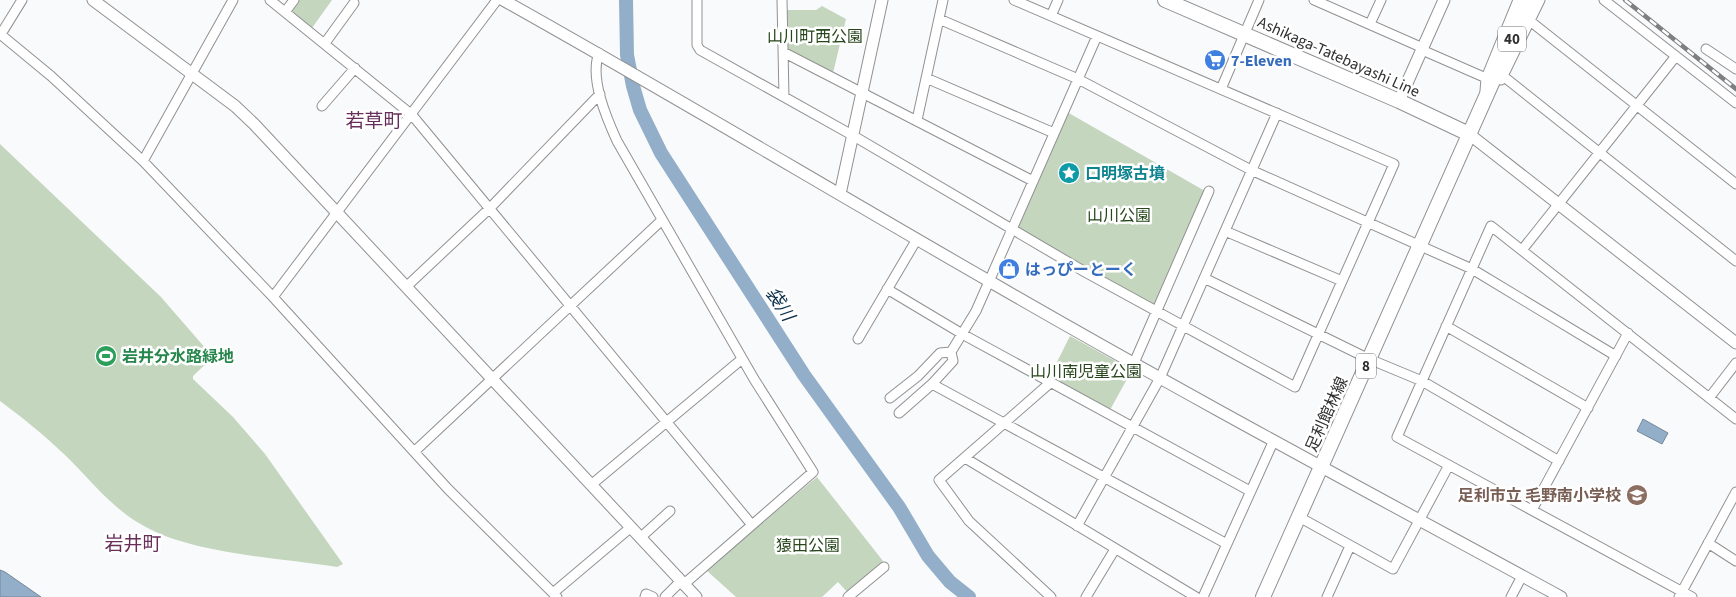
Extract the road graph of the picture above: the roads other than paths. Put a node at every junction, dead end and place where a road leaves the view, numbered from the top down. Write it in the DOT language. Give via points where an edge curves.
graph roads {
  1 [pos="22,0"];
  2 [pos="93,0"];
  3 [pos="232,0"];
  4 [pos="270,0"];
  5 [pos="294,0"];
  6 [pos="497,0"];
  7 [pos="503,0"];
  8 [pos="697,0"];
  9 [pos="782,0"];
  10 [pos="882,0"];
  11 [pos="943,0"];
  12 [pos="1014,0"];
  13 [pos="1058,0"];
  14 [pos="1165,0"];
  15 [pos="1259,0"];
  16 [pos="1314,0"];
  17 [pos="1382,0"];
  18 [pos="1444,0"];
  19 [pos="1518,0"];
  20 [pos="1529,0"];
  21 [pos="1540,0"];
  22 [pos="1604,0"];
  23 [pos="354,3"];
  24 [pos="285,12"];
  25 [pos="1051,16"];
  26 [pos="939,19"];
  27 [pos="1530,21"];
  28 [pos="1370,24"];
  29 [pos="0,34"];
  30 [pos="1245,34"];
  31 [pos="1097,36"];
  32 [pos="325,43"];
  33 [pos="1423,49"];
  34 [pos="1706,49"];
  35 [pos="783,52"];
  36 [pos="603,55"];
  37 [pos="1676,56"];
  38 [pos="355,68"];
  39 [pos="1736,69"];
  40 [pos="192,75"];
  41 [pos="1494,77"];
  42 [pos="926,78"];
  43 [pos="1078,79"];
  44 [pos="1221,89"];
  45 [pos="862,92"];
  46 [pos="600,94"];
  47 [pos="784,97"];
  48 [pos="1399,101"];
  49 [pos="1736,103"];
  50 [pos="322,106"];
  51 [pos="1637,106"];
  52 [pos="1276,113"];
  53 [pos="412,115"];
  54 [pos="917,120"];
  55 [pos="1054,133"];
  56 [pos="1469,134"];
  57 [pos="852,136"];
  58 [pos="1600,152"];
  59 [pos="143,161"];
  60 [pos="1251,170"];
  61 [pos="1033,181"];
  62 [pos="1736,184"];
  63 [pos="1209,191"];
  64 [pos="840,194"];
  65 [pos="1559,204"];
  66 [pos="490,208"];
  67 [pos="338,213"];
  68 [pos="662,220"];
  69 [pos="1368,222"];
  70 [pos="1012,229"];
  71 [pos="1224,231"];
  72 [pos="916,239"];
  73 [pos="1421,245"];
  74 [pos="1522,250"];
  75 [pos="1736,261"];
  76 [pos="1472,269"];
  77 [pos="1204,278"];
  78 [pos="1342,281"];
  79 [pos="989,282"];
  80 [pos="406,287"];
  81 [pos="887,289"];
  82 [pos="273,297"];
  83 [pos="570,306"];
  84 [pos="1157,311"];
  85 [pos="1183,325"];
  86 [pos="1446,326"];
  87 [pos="1628,333"];
  88 [pos="1319,334"];
  89 [pos="964,335"];
  90 [pos="858,339"];
  91 [pos="1736,343"];
  92 [pos="952,352"];
  93 [pos="1616,356"];
  94 [pos="742,359"];
  95 [pos="1370,359"];
  96 [pos="1134,363"];
  97 [pos="1736,363"];
  98 [pos="1160,378"];
  99 [pos="492,380"];
  100 [pos="1422,381"];
  101 [pos="1050,383"];
  102 [pos="932,384"];
  103 [pos="890,398"];
  104 [pos="1709,398"];
  105 [pos="1588,408"];
  106 [pos="899,413"];
  107 [pos="1736,419"];
  108 [pos="667,420"];
  109 [pos="1004,422"];
  110 [pos="1132,427"];
  111 [pos="1274,440"];
  112 [pos="415,452"];
  113 [pos="965,458"];
  114 [pos="1559,461"];
  115 [pos="1450,465"];
  116 [pos="1322,467"];
  117 [pos="1104,477"];
  118 [pos="591,485"];
  119 [pos="1250,491"];
  120 [pos="1736,494"];
  121 [pos="670,510"];
  122 [pos="1532,510"];
  123 [pos="1298,517"];
  124 [pos="1419,520"];
  125 [pos="752,525"];
  126 [pos="1077,526"];
  127 [pos="630,528"];
  128 [pos="640,538"];
  129 [pos="1708,543"];
  130 [pos="1227,544"];
  131 [pos="1350,546"];
  132 [pos="1115,549"];
  133 [pos="1736,561"];
  134 [pos="884,567"];
  135 [pos="1522,576"];
  136 [pos="682,583"];
  137 [pos="1680,594"];
  138 [pos="555,595"];
  139 [pos="645,597"];
  140 [pos="653,597"];
  141 [pos="665,597"];
  142 [pos="696,597"];
  143 [pos="848,597"];
  144 [pos="1051,597"];
  145 [pos="1086,597"];
  146 [pos="1196,597"];
  147 [pos="1203,597"];
  148 [pos="1263,597"];
  149 [pos="1327,597"];
  150 [pos="1510,597"];
  151 [pos="1561,597"];
  152 [pos="1692,597"];
  1 -- 29 [label="street"];
  2 -- 40 [label="street"];
  3 -- 40 [label="street"];
  4 -- 24 [label="street"];
  5 -- 24 [label="street"];
  6 -- 53 [label="street"];
  7 -- 36 [label="street"];
  8 -- 47 [label="street" via="700,50"];
  9 -- 35 [label="street"];
  10 -- 45 [label="street"];
  11 -- 26 [label="street"];
  12 -- 25 [label="street"];
  13 -- 25 [label="street"];
  14 -- 30 [label="main road, Ashikaga-Tatebayashi Line"];
  15 -- 30 [label="street"];
  16 -- 28 [label="street"];
  17 -- 28 [label="street"];
  18 -- 33 [label="street"];
  19 -- 41 [label="street"];
  20 -- 41 [label="main road, 40"];
  21 -- 27 [label="street"];
  22 -- 37 [label="street"];
  23 -- 32 [label="street"];
  24 -- 32 [label="street"];
  25 -- 31 [label="street"];
  26 -- 42 [label="street"];
  26 -- 43 [label="street"];
  27 -- 41 [label="street"];
  27 -- 51 [label="street"];
  28 -- 33 [label="street"];
  29 -- 59 [label="street"];
  30 -- 44 [label="street"];
  30 -- 48 [label="main road, Ashikaga-Tatebayashi Line"];
  31 -- 43 [label="street"];
  31 -- 44 [label="street"];
  32 -- 38 [label="street"];
  33 -- 41 [label="street"];
  33 -- 48 [label="street"];
  34 -- 39 [label="street"];
  35 -- 45 [label="street"];
  35 -- 47 [label="street"];
  36 -- 46 [label="street" via="597,63"];
  36 -- 64 [label="street"];
  37 -- 49 [label="street"];
  37 -- 51 [label="street"];
  38 -- 50 [label="street"];
  38 -- 53 [label="street"];
  40 -- 59 [label="street"];
  40 -- 67 [label="street" via="245,115"];
  41 -- 56 [label="main road, 40"];
  41 -- 58 [label="street"];
  42 -- 54 [label="street"];
  42 -- 55 [label="street"];
  43 -- 55 [label="street"];
  43 -- 60 [label="street"];
  44 -- 52 [label="street"];
  45 -- 54 [label="street"];
  45 -- 57 [label="street"];
  46 -- 66 [label="street"];
  46 -- 68 [label="street" via="617,141"];
  47 -- 57 [label="street"];
  48 -- 56 [label="main road, Ashikaga-Tatebayashi Line"];
  51 -- 58 [label="street"];
  51 -- 62 [label="street"];
  52 -- 60 [label="street"];
  52 -- 69 [label="street" via="1394,164"];
  53 -- 66 [label="street"];
  53 -- 67 [label="street"];
  54 -- 61 [label="street"];
  55 -- 61 [label="street"];
  56 -- 65 [label="street"];
  56 -- 73 [label="main road, 足利館林線 / 8"];
  57 -- 64 [label="street"];
  57 -- 70 [label="street"];
  58 -- 65 [label="street"];
  58 -- 75 [label="street"];
  59 -- 82 [label="street"];
  60 -- 69 [label="street"];
  60 -- 71 [label="street"];
  61 -- 70 [label="street"];
  63 -- 84 [label="street"];
  64 -- 72 [label="street"];
  65 -- 74 [label="street"];
  65 -- 91 [label="street"];
  66 -- 80 [label="street"];
  66 -- 83 [label="street"];
  67 -- 80 [label="street"];
  67 -- 82 [label="street"];
  68 -- 83 [label="street"];
  68 -- 94 [label="street"];
  69 -- 73 [label="street"];
  69 -- 78 [label="street"];
  70 -- 79 [label="street"];
  70 -- 84 [label="street"];
  71 -- 77 [label="street"];
  71 -- 78 [label="street"];
  72 -- 79 [label="street"];
  72 -- 81 [label="street"];
  73 -- 76 [label="street"];
  73 -- 95 [label="main road, 足利館林線 / 8"];
  74 -- 76 [label="street" via="1491,226"];
  74 -- 87 [label="street"];
  76 -- 86 [label="street"];
  76 -- 93 [label="street"];
  77 -- 85 [label="street"];
  77 -- 88 [label="street"];
  78 -- 88 [label="street"];
  79 -- 89 [label="street"];
  79 -- 96 [label="street"];
  80 -- 99 [label="street"];
  81 -- 89 [label="street"];
  81 -- 90 [label="street"];
  82 -- 112 [label="street"];
  83 -- 99 [label="street"];
  83 -- 108 [label="street"];
  84 -- 85 [label="street"];
  84 -- 96 [label="street"];
  85 -- 88 [label="street" via="1295,387"];
  85 -- 98 [label="street"];
  86 -- 100 [label="street"];
  86 -- 105 [label="street"];
  87 -- 93 [label="street"];
  87 -- 104 [label="street"];
  88 -- 95 [label="street"];
  89 -- 92 [label="street"];
  89 -- 101 [label="street"];
  92 -- 102 [label="street" via="953,361"];
  92 -- 103 [label="street" via="940,353"];
  93 -- 105 [label="street"];
  94 -- 108 [label="street"];
  94 -- 125 [label="street" via="813,472"];
  95 -- 100 [label="street"];
  95 -- 116 [label="main road, 足利館林線 / 8"];
  96 -- 98 [label="street"];
  97 -- 104 [label="street"];
  98 -- 110 [label="street"];
  98 -- 111 [label="street"];
  99 -- 112 [label="street"];
  99 -- 118 [label="street"];
  100 -- 114 [label="street"];
  100 -- 115 [label="street" via="1397,437"];
  101 -- 109 [label="street"];
  101 -- 110 [label="street"];
  102 -- 106 [label="street"];
  102 -- 109 [label="street"];
  104 -- 107 [label="street"];
  105 -- 114 [label="street"];
  108 -- 118 [label="street"];
  108 -- 125 [label="street"];
  109 -- 113 [label="street"];
  109 -- 117 [label="street"];
  110 -- 117 [label="street"];
  110 -- 119 [label="street"];
  111 -- 116 [label="street"];
  111 -- 119 [label="street"];
  112 -- 138 [label="street" via="477,519"];
  113 -- 126 [label="street"];
  113 -- 144 [label="street" via="939,480 968,521"];
  114 -- 122 [label="street"];
  115 -- 122 [label="street"];
  115 -- 124 [label="street"];
  116 -- 123 [label="main road, 足利館林線 / 8"];
  116 -- 124 [label="street"];
  117 -- 126 [label="street"];
  117 -- 130 [label="street"];
  118 -- 127 [label="street"];
  119 -- 130 [label="street"];
  120 -- 129 [label="street"];
  121 -- 128 [label="street"];
  122 -- 137 [label="street"];
  123 -- 131 [label="street"];
  123 -- 148 [label="main road, 足利館林線 / 8"];
  124 -- 131 [label="street" via="1393,569"];
  124 -- 135 [label="street"];
  125 -- 136 [label="street"];
  126 -- 132 [label="street"];
  127 -- 128 [label="street"];
  127 -- 138 [label="street"];
  128 -- 136 [label="street"];
  129 -- 133 [label="street"];
  129 -- 137 [label="street"];
  130 -- 147 [label="street"];
  131 -- 149 [label="street"];
  132 -- 145 [label="street"];
  132 -- 146 [label="street"];
  134 -- 143 [label="street"];
  135 -- 150 [label="street"];
  135 -- 151 [label="street"];
  136 -- 141 [label="street"];
  136 -- 142 [label="street"];
  137 -- 152 [label="street"];
  139 -- 140 [label="street" via="646,594"];
}
